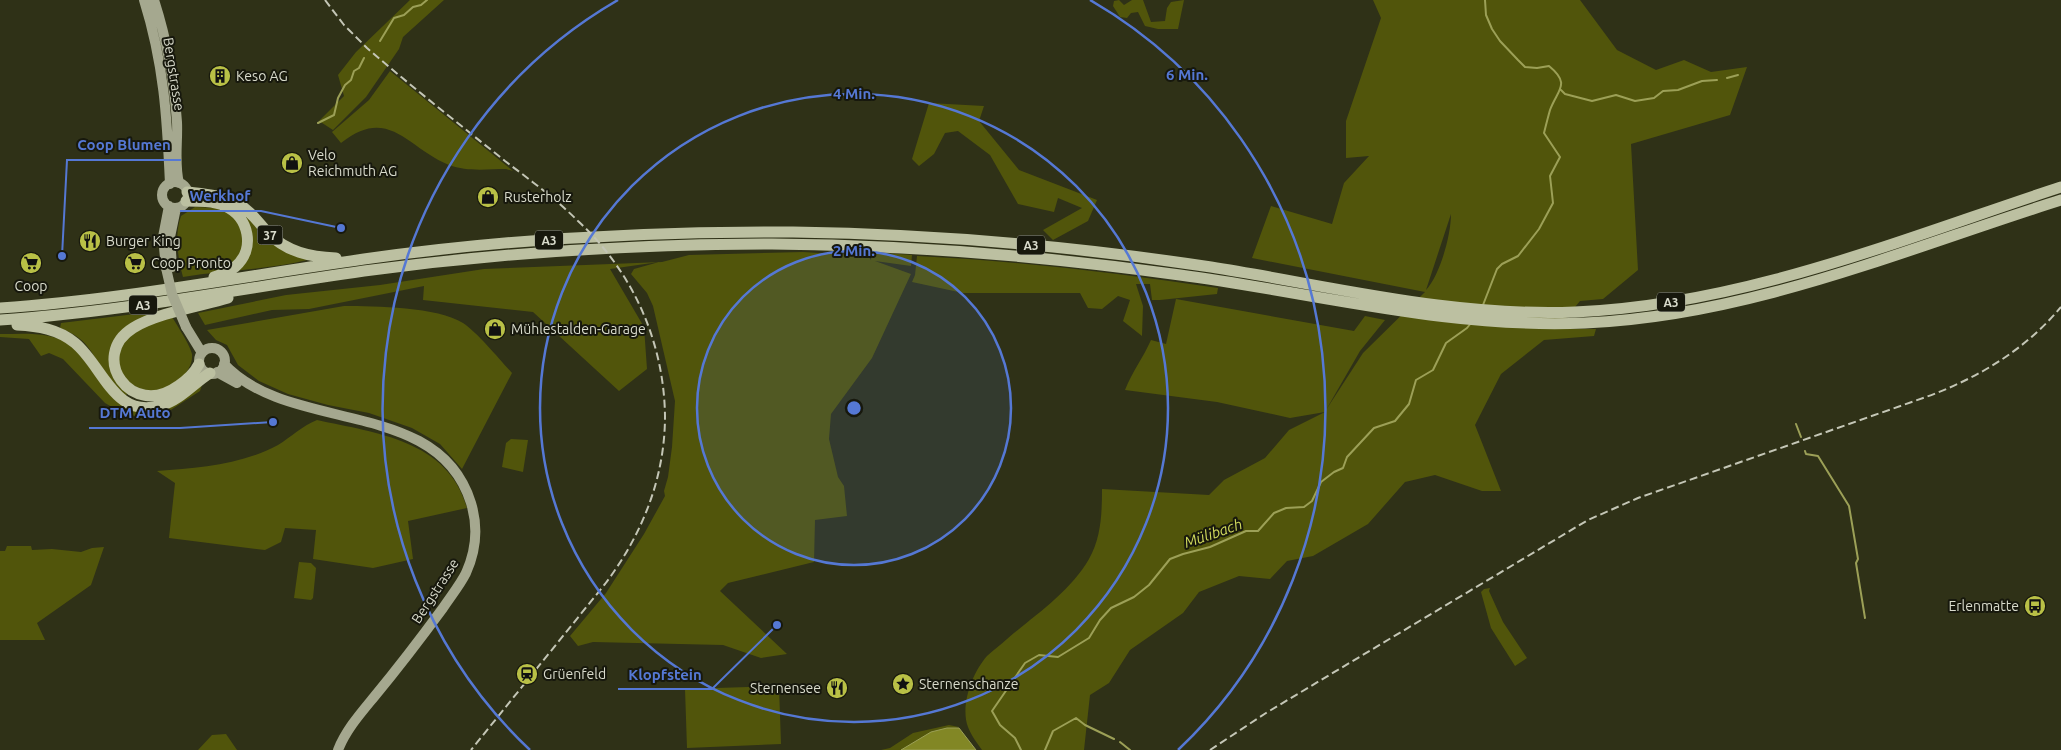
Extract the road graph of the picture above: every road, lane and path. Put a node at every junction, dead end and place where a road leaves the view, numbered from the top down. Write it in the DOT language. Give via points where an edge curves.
graph roads {
  1 [pos="144,0"];
  2 [pos="154,0"];
  3 [pos="175,183"];
  4 [pos="2061,187"];
  5 [pos="187,197"];
  6 [pos="2061,200"];
  7 [pos="173,207"];
  8 [pos="1960,227"];
  9 [pos="362,259"];
  10 [pos="286,283"];
  11 [pos="189,286"];
  12 [pos="1409,307"];
  13 [pos="0,308"];
  14 [pos="0,320"];
  15 [pos="0,324"];
  16 [pos="204,355"];
  17 [pos="217,370"];
  18 [pos="338,750"];
  1 -- 3 [label="main road, Bergstrasse" via="165,90"];
  2 -- 3 [label="main road, Bergstrasse" via="173,77 178,130"];
  3 -- 5 [label="main road"];
  3 -- 7 [label="main road, Bergstrasse" via="164,188 162,196"];
  4 -- 8 [label="highway, A3" via="1977,215"];
  5 -- 7 [label="main road" via="182,206"];
  5 -- 9 [label="highway, 37" via="221,197 237,203 275,239 295,251"];
  5 -- 11 [label="highway" via="227,207 240,217 247,236 245,253 236,267"];
  6 -- 8 [label="highway, A3" via="1983,226"];
  7 -- 16 [label="main road, Bergstrasse, bridge" via="163,237 172,294"];
  8 -- 12 [label="highway, A3" via="1829,276 1733,302 1636,319 1584,323 1553,318 1478,321"];
  9 -- 11 [label="highway, A3"];
  9 -- 12 [label="highway, A3" via="496,244 627,235 750,232 888,235 1125,255 1245,273"];
  10 -- 12 [label="highway, A3" via="417,264 563,251 720,245 848,246 984,253 1090,263"];
  10 -- 14 [label="highway, A3" via="123,307"];
  10 -- 16 [label="highway" via="138,325 120,340 114,362 126,387 136,394 149,396 176,388 193,374"];
  11 -- 13 [label="highway, A3"];
  15 -- 17 [label="highway" via="38,327 65,337 84,352 115,394 136,406 151,408 166,404"];
  16 -- 17 [label="main road, Bergstrasse" via="205,371"];
  16 -- 17 [label="main road, Bergstrasse" via="220,351 224,357"];
  17 -- 18 [label="main road, Bergstrasse" via="230,371 251,385 305,408 396,431 418,440 454,470 464,485 472,508 475,522 473,549 465,575 432,623 355,720"];
}
